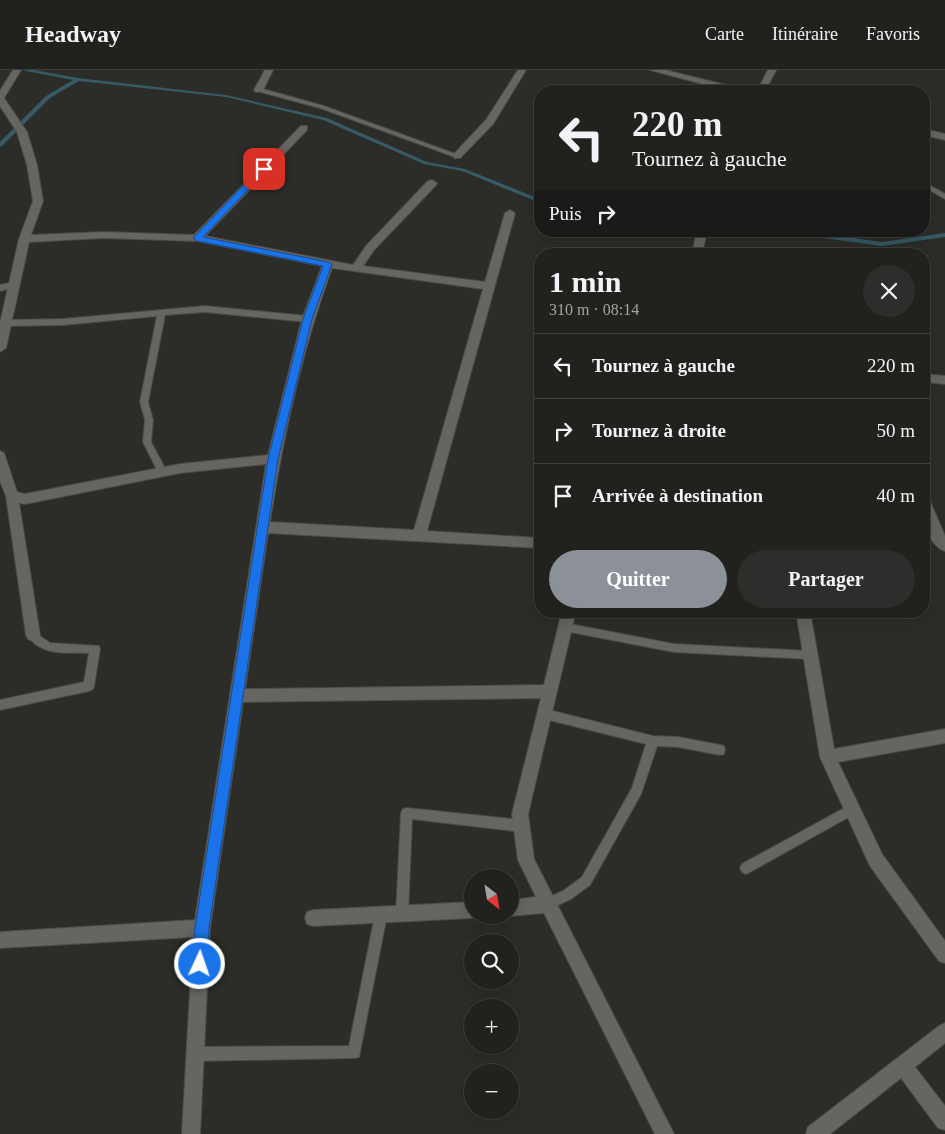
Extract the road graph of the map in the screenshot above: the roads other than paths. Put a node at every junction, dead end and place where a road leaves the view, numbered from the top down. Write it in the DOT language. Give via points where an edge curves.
graph roads {
  1 [pos="269,70"];
  2 [pos="522,70"];
  3 [pos="654,70"];
  4 [pos="772,70"];
  5 [pos="16,71"];
  6 [pos="715,85"];
  7 [pos="764,85"];
  8 [pos="259,90"];
  9 [pos="0,99"];
  10 [pos="304,128"];
  11 [pos="930,133"];
  12 [pos="945,137"];
  13 [pos="457,156"];
  14 [pos="432,183"];
  15 [pos="930,188"];
  16 [pos="945,198"];
  17 [pos="510,213"];
  18 [pos="197,238"];
  19 [pos="24,239"];
  20 [pos="328,264"];
  21 [pos="356,270"];
  22 [pos="14,285"];
  23 [pos="489,286"];
  24 [pos="0,288"];
  25 [pos="161,314"];
  26 [pos="308,319"];
  27 [pos="5,323"];
  28 [pos="0,348"];
  29 [pos="930,379"];
  30 [pos="945,380"];
  31 [pos="0,456"];
  32 [pos="273,459"];
  33 [pos="161,470"];
  34 [pos="12,496"];
  35 [pos="930,516"];
  36 [pos="263,527"];
  37 [pos="419,535"];
  38 [pos="941,541"];
  39 [pos="534,544"];
  40 [pos="804,618"];
  41 [pos="567,619"];
  42 [pos="33,635"];
  43 [pos="810,655"];
  44 [pos="550,691"];
  45 [pos="237,696"];
  46 [pos="0,705"];
  47 [pos="545,714"];
  48 [pos="945,736"];
  49 [pos="653,741"];
  50 [pos="720,750"];
  51 [pos="828,757"];
  52 [pos="852,809"];
  53 [pos="522,826"];
  54 [pos="746,868"];
  55 [pos="547,904"];
  56 [pos="519,907"];
  57 [pos="464,910"];
  58 [pos="381,914"];
  59 [pos="402,914"];
  60 [pos="313,918"];
  61 [pos="202,928"];
  62 [pos="0,940"];
  63 [pos="945,955"];
  64 [pos="945,1032"];
  65 [pos="195,1054"];
  66 [pos="902,1065"];
  67 [pos="945,1121"];
  68 [pos="191,1134"];
  69 [pos="665,1134"];
  70 [pos="815,1134"];
  1 -- 8 [label="street"];
  2 -- 13 [label="street" via="490,122"];
  3 -- 6 [label="street"];
  4 -- 7 [label="street"];
  5 -- 9 [label="street"];
  8 -- 13 [label="lane" via="322,107"];
  9 -- 19 [label="street" via="22,132 32,165 38,201"];
  10 -- 18 [label="street"];
  11 -- 12 [label="street"];
  14 -- 21 [label="street" via="370,248"];
  15 -- 16 [label="lane"];
  17 -- 23 [label="street"];
  18 -- 19 [label="street" via="104,235"];
  18 -- 20 [label="street"];
  19 -- 22 [label="street"];
  20 -- 21 [label="street"];
  20 -- 26 [label="street"];
  21 -- 23 [label="street"];
  22 -- 24 [label="lane"];
  22 -- 27 [label="street"];
  23 -- 37 [label="street"];
  25 -- 26 [label="lane" via="205,309"];
  25 -- 27 [label="lane"];
  25 -- 33 [label="lane" via="144,402 149,420 147,442"];
  26 -- 32 [label="street"];
  27 -- 28 [label="street"];
  29 -- 30 [label="street"];
  31 -- 34 [label="street"];
  32 -- 33 [label="street"];
  32 -- 36 [label="street"];
  33 -- 34 [label="street" via="25,499"];
  34 -- 42 [label="street"];
  35 -- 38 [label="street"];
  36 -- 37 [label="street"];
  36 -- 45 [label="street"];
  37 -- 39 [label="street"];
  40 -- 43 [label="street"];
  41 -- 43 [label="lane" via="674,648"];
  41 -- 44 [label="street"];
  42 -- 46 [label="lane" via="48,647 95,649 89,686"];
  43 -- 51 [label="street"];
  44 -- 45 [label="street"];
  44 -- 47 [label="street"];
  45 -- 61 [label="street"];
  47 -- 49 [label="lane"];
  47 -- 53 [label="street" via="520,814"];
  48 -- 51 [label="street"];
  49 -- 50 [label="lane"];
  49 -- 55 [label="lane" via="637,790 586,881 567,896"];
  51 -- 52 [label="street"];
  52 -- 54 [label="lane"];
  52 -- 63 [label="street" via="876,860"];
  53 -- 55 [label="street" via="526,860"];
  53 -- 59 [label="lane" via="407,813"];
  55 -- 56 [label="street"];
  55 -- 69 [label="street"];
  57 -- 59 [label="street"];
  58 -- 59 [label="street"];
  58 -- 60 [label="street"];
  58 -- 65 [label="lane" via="354,1052"];
  61 -- 62 [label="street"];
  61 -- 65 [label="street"];
  64 -- 66 [label="street"];
  65 -- 68 [label="street"];
  66 -- 67 [label="street"];
  66 -- 70 [label="street"];
}
